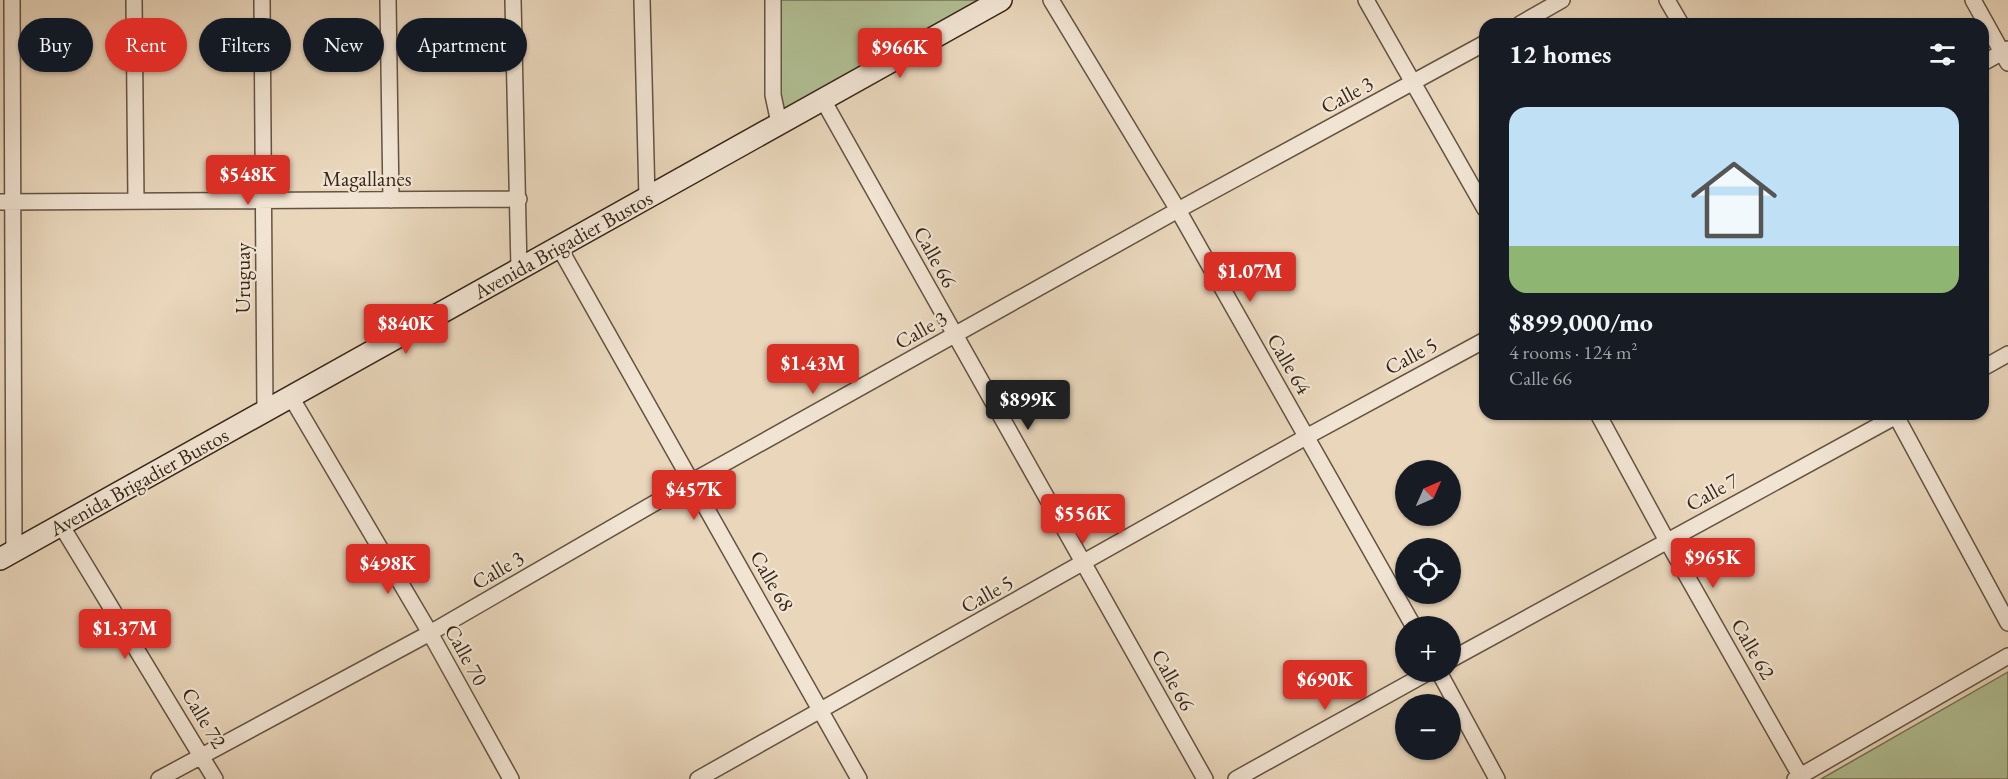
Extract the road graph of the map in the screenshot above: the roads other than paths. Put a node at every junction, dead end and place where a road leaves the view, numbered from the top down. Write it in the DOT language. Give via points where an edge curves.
graph roads {
  1 [pos="12,0"];
  2 [pos="134,0"];
  3 [pos="262,0"];
  4 [pos="388,0"];
  5 [pos="513,0"];
  6 [pos="642,0"];
  7 [pos="773,0"];
  8 [pos="1001,0"];
  9 [pos="1051,0"];
  10 [pos="1366,0"];
  11 [pos="1562,0"];
  12 [pos="1667,0"];
  13 [pos="1973,0"];
  14 [pos="1530,18"];
  15 [pos="1678,18"];
  16 [pos="1984,18"];
  17 [pos="1989,27"];
  18 [pos="1479,46"];
  19 [pos="2006,55"];
  20 [pos="1989,61"];
  21 [pos="6,75"];
  22 [pos="1414,83"];
  23 [pos="823,100"];
  24 [pos="779,123"];
  25 [pos="647,198"];
  26 [pos="1479,198"];
  27 [pos="519,199"];
  28 [pos="264,200"];
  29 [pos="391,200"];
  30 [pos="136,201"];
  31 [pos="6,202"];
  32 [pos="1178,210"];
  33 [pos="559,247"];
  34 [pos="519,269"];
  35 [pos="955,335"];
  36 [pos="1479,343"];
  37 [pos="2008,354"];
  38 [pos="1989,365"];
  39 [pos="291,397"];
  40 [pos="265,411"];
  41 [pos="1601,420"];
  42 [pos="1888,420"];
  43 [pos="1900,420"];
  44 [pos="1306,437"];
  45 [pos="7,464"];
  46 [pos="691,482"];
  47 [pos="61,525"];
  48 [pos="1667,541"];
  49 [pos="7,556"];
  50 [pos="1083,564"];
  51 [pos="1408,616"];
  52 [pos="2008,623"];
  53 [pos="430,633"];
  54 [pos="1461,654"];
  55 [pos="2008,656"];
  56 [pos="1411,682"];
  57 [pos="1444,682"];
  58 [pos="821,710"];
  59 [pos="202,755"];
  60 [pos="1799,778"];
  61 [pos="159,779"];
  62 [pos="215,779"];
  63 [pos="511,779"];
  64 [pos="698,779"];
  65 [pos="859,779"];
  66 [pos="1205,779"];
  67 [pos="1236,779"];
  68 [pos="1497,779"];
  1 -- 21 [label="street"];
  2 -- 30 [label="street"];
  3 -- 28 [label="street, Uruguay"];
  4 -- 29 [label="street"];
  5 -- 27 [label="street"];
  6 -- 25 [label="street"];
  7 -- 24 [label="street" via="773,95"];
  8 -- 23 [label="street, Avenida Brigadier Bustos"];
  9 -- 32 [label="street, Calle 64"];
  10 -- 22 [label="street"];
  11 -- 14 [label="street"];
  12 -- 15 [label="street"];
  13 -- 16 [label="street"];
  17 -- 19 [label="street"];
  18 -- 22 [label="street, Calle 3"];
  19 -- 20 [label="street"];
  21 -- 31 [label="street"];
  22 -- 26 [label="street"];
  22 -- 32 [label="street, Calle 3"];
  23 -- 24 [label="street, Avenida Brigadier Bustos"];
  23 -- 35 [label="street, Calle 66"];
  24 -- 25 [label="street, Avenida Brigadier Bustos"];
  25 -- 33 [label="street, Avenida Brigadier Bustos"];
  27 -- 29 [label="street, Magallanes"];
  27 -- 34 [label="street"];
  28 -- 29 [label="street, Magallanes"];
  28 -- 30 [label="street, Magallanes"];
  28 -- 40 [label="street, Uruguay"];
  30 -- 31 [label="street, Magallanes"];
  31 -- 45 [label="street"];
  32 -- 35 [label="street, Calle 3"];
  32 -- 44 [label="street, Calle 64"];
  33 -- 34 [label="street, Avenida Brigadier Bustos"];
  33 -- 46 [label="street, Calle 68"];
  34 -- 39 [label="street, Avenida Brigadier Bustos"];
  35 -- 46 [label="street, Calle 3"];
  35 -- 50 [label="street, Calle 66"];
  36 -- 44 [label="street, Calle 5"];
  37 -- 38 [label="street"];
  39 -- 40 [label="street, Avenida Brigadier Bustos"];
  39 -- 53 [label="street, Calle 70"];
  40 -- 47 [label="street, Avenida Brigadier Bustos"];
  41 -- 48 [label="street, Calle 62"];
  42 -- 48 [label="street, Calle 7"];
  43 -- 52 [label="street"];
  44 -- 50 [label="street, Calle 5"];
  44 -- 51 [label="street, Calle 64"];
  45 -- 49 [label="street"];
  46 -- 53 [label="street, Calle 3"];
  46 -- 58 [label="street, Calle 68"];
  47 -- 49 [label="street, Avenida Brigadier Bustos"];
  47 -- 59 [label="street, Calle 72"];
  48 -- 54 [label="street, Calle 7"];
  48 -- 60 [label="street, Calle 62"];
  50 -- 58 [label="street, Calle 5"];
  50 -- 66 [label="street, Calle 66"];
  53 -- 59 [label="street, Calle 3"];
  53 -- 63 [label="street, Calle 70"];
  55 -- 60 [label="street"];
  56 -- 67 [label="street"];
  57 -- 68 [label="street"];
  58 -- 64 [label="street, Calle 5"];
  58 -- 65 [label="street, Calle 68"];
  59 -- 61 [label="street, Calle 3"];
  59 -- 62 [label="street, Calle 72"];
}
